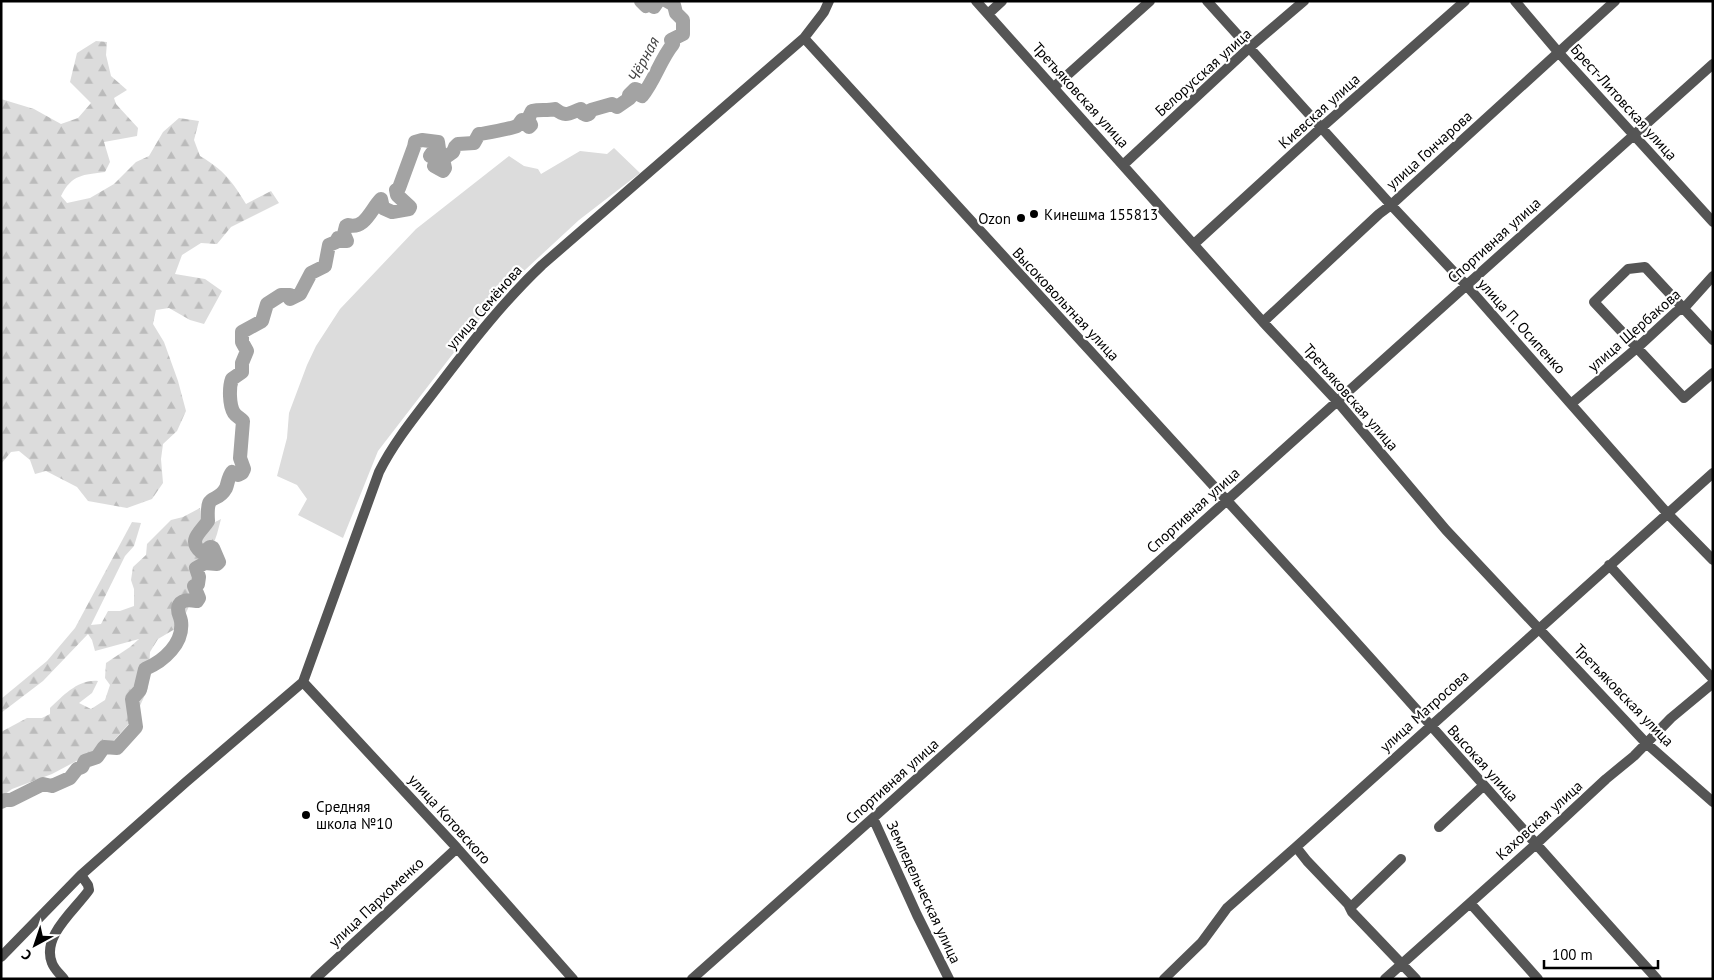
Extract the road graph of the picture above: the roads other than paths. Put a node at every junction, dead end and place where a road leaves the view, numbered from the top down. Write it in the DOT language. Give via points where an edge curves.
graph roads {
  1 [pos="829,1"];
  2 [pos="976,1"];
  3 [pos="1002,1"];
  4 [pos="1150,1"];
  5 [pos="1207,1"];
  6 [pos="1304,1"];
  7 [pos="1465,1"];
  8 [pos="1515,1"];
  9 [pos="1615,1"];
  10 [pos="988,14"];
  11 [pos="804,38"];
  12 [pos="1250,48"];
  13 [pos="1559,53"];
  14 [pos="1713,64"];
  15 [pos="1054,87"];
  16 [pos="1322,127"];
  17 [pos="1634,135"];
  18 [pos="1123,165"];
  19 [pos="1391,205"];
  20 [pos="1713,222"];
  21 [pos="1194,244"];
  22 [pos="1713,276"];
  23 [pos="1467,286"];
  24 [pos="1683,308"];
  25 [pos="1263,322"];
  26 [pos="1713,340"];
  27 [pos="1638,347"];
  28 [pos="1713,373"];
  29 [pos="1337,401"];
  30 [pos="1572,403"];
  31 [pos="1713,473"];
  32 [pos="1226,501"];
  33 [pos="1667,513"];
  34 [pos="1713,560"];
  35 [pos="1609,565"];
  36 [pos="1539,627"];
  37 [pos="1713,679"];
  38 [pos="304,682"];
  39 [pos="1713,683"];
  40 [pos="1430,726"];
  41 [pos="1646,743"];
  42 [pos="1483,786"];
  43 [pos="1713,802"];
  44 [pos="873,818"];
  45 [pos="1439,826"];
  46 [pos="1535,845"];
  47 [pos="1296,847"];
  48 [pos="457,848"];
  49 [pos="1402,859"];
  50 [pos="81,875"];
  51 [pos="1470,903"];
  52 [pos="1350,908"];
  53 [pos="1,957"];
  54 [pos="1402,964"];
  55 [pos="64,979"];
  56 [pos="315,979"];
  57 [pos="573,979"];
  58 [pos="692,979"];
  59 [pos="949,979"];
  60 [pos="1164,979"];
  61 [pos="1385,979"];
  62 [pos="1416,979"];
  63 [pos="1538,979"];
  64 [pos="1657,979"];
  1 -- 11 [label="street, улица Семёнова"];
  2 -- 10 [label="street, Третьяковская улица"];
  3 -- 10 [label="street"];
  4 -- 15 [label="street"];
  5 -- 12 [label="street, улица П. Осипенко"];
  6 -- 12 [label="street, Белорусская улица"];
  7 -- 16 [label="street, Киевская улица"];
  8 -- 13 [label="street, Брест-Литовская улица"];
  9 -- 13 [label="street, улица Гончарова"];
  10 -- 15 [label="street, Третьяковская улица"];
  11 -- 32 [label="street, Высоковольтная улица"];
  11 -- 38 [label="street, улица Семёнова" via="542,265 514,291 474,339 390,450 379,472"];
  12 -- 16 [label="street, улица П. Осипенко"];
  12 -- 18 [label="street, Белорусская улица"];
  13 -- 17 [label="street, Брест-Литовская улица"];
  13 -- 19 [label="street, улица Гончарова"];
  14 -- 17 [label="street, Спортивная улица"];
  15 -- 18 [label="street, Третьяковская улица"];
  16 -- 19 [label="street, улица П. Осипенко"];
  16 -- 21 [label="street, Киевская улица"];
  17 -- 20 [label="street, Брест-Литовская улица"];
  17 -- 23 [label="street, Спортивная улица"];
  18 -- 21 [label="street, Третьяковская улица"];
  19 -- 23 [label="street, улица П. Осипенко"];
  19 -- 25 [label="street, улица Гончарова"];
  21 -- 25 [label="street, Третьяковская улица"];
  22 -- 24 [label="street, улица Щербакова"];
  23 -- 29 [label="street, Спортивная улица"];
  23 -- 30 [label="street, улица П. Осипенко"];
  24 -- 26 [label="street"];
  24 -- 27 [label="street, улица Щербакова"];
  24 -- 27 [label="street" via="1645,267 1628,269 1594,302"];
  25 -- 29 [label="street, Третьяковская улица"];
  27 -- 28 [label="street" via="1684,398"];
  27 -- 30 [label="street, улица Щербакова"];
  29 -- 32 [label="street, Спортивная улица"];
  29 -- 36 [label="street, Третьяковская улица" via="1446,530"];
  30 -- 33 [label="street, улица П. Осипенко"];
  31 -- 33 [label="street, улица Матросова"];
  32 -- 40 [label="street, Высокая улица"];
  32 -- 44 [label="street, Спортивная улица"];
  33 -- 34 [label="street, улица П. Осипенко"];
  33 -- 35 [label="street, улица Матросова"];
  35 -- 36 [label="street, улица Матросова"];
  35 -- 37 [label="street"];
  36 -- 40 [label="street, улица Матросова"];
  36 -- 41 [label="street, Третьяковская улица"];
  38 -- 48 [label="street, улица Котовского"];
  38 -- 50 [label="street"];
  39 -- 41 [label="street, Каховская улица" via="1670,718"];
  40 -- 42 [label="street, Высокая улица"];
  40 -- 47 [label="street, улица Матросова"];
  41 -- 43 [label="street, Третьяковская улица"];
  41 -- 46 [label="street, Каховская улица"];
  42 -- 45 [label="street"];
  42 -- 46 [label="street, Высокая улица"];
  44 -- 58 [label="street, Спортивная улица"];
  44 -- 59 [label="street, Земледельческая улица"];
  46 -- 51 [label="street, Каховская улица"];
  46 -- 64 [label="street, Высокая улица"];
  47 -- 52 [label="street"];
  47 -- 60 [label="street, улица Матросова" via="1227,908 1202,942"];
  48 -- 56 [label="street, улица Пархоменко"];
  48 -- 57 [label="street, улица Котовского"];
  49 -- 52 [label="street"];
  50 -- 53 [label="street"];
  50 -- 55 [label="street" via="89,890 52,939 52,964"];
  51 -- 54 [label="street, Каховская улица"];
  51 -- 63 [label="street"];
  52 -- 54 [label="street"];
  54 -- 61 [label="street, Каховская улица"];
  54 -- 62 [label="street"];
}
